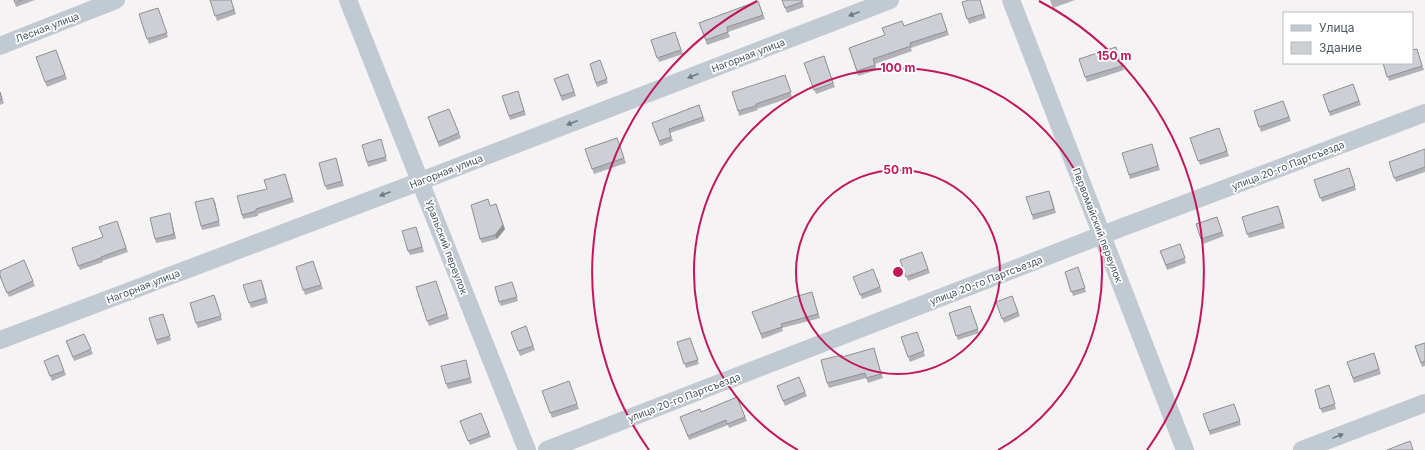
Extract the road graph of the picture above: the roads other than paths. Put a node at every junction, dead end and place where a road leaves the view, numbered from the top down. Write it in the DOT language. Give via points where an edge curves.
graph roads {
  1 [pos="116,0"];
  2 [pos="348,0"];
  3 [pos="890,0"];
  4 [pos="1011,0"];
  5 [pos="0,46"];
  6 [pos="1425,113"];
  7 [pos="421,181"];
  8 [pos="1102,235"];
  9 [pos="0,340"];
  10 [pos="1425,402"];
  11 [pos="527,450"];
  12 [pos="547,450"];
  13 [pos="1185,450"];
  14 [pos="1302,450"];
  1 -- 5 [label="street, Лесная улица"];
  2 -- 7 [label="street, Уральский переулок"];
  3 -- 7 [label="street, Нагорная улица, one-way"];
  4 -- 8 [label="street, Первомайский переулок"];
  6 -- 8 [label="street, улица 20-го Партсъезда"];
  7 -- 9 [label="street, Нагорная улица, one-way"];
  7 -- 11 [label="street, Уральский переулок"];
  8 -- 12 [label="street, улица 20-го Партсъезда"];
  8 -- 13 [label="street, Первомайский переулок"];
  14 -- 10 [label="street, one-way"];
}
